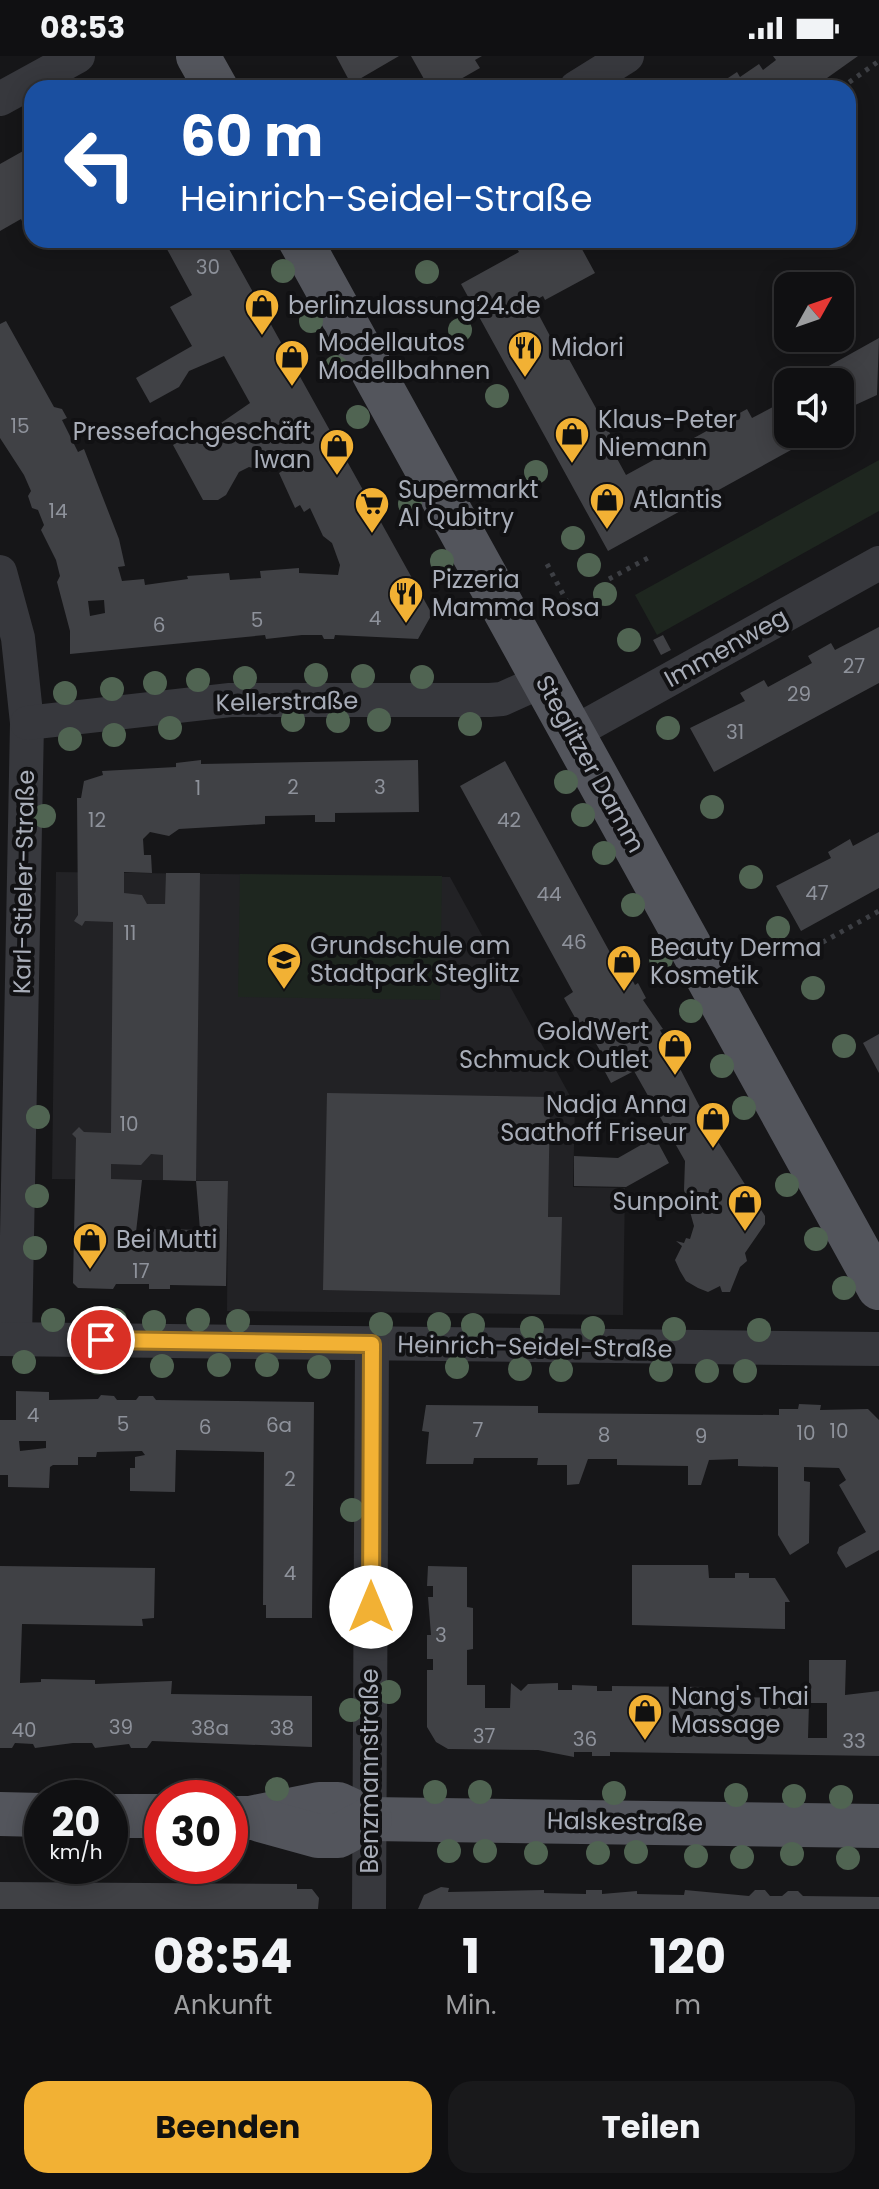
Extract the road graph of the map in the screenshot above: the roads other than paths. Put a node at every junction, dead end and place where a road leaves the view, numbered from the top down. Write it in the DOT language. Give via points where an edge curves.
graph roads {
  1 [pos="78,56"];
  2 [pos="198,56"];
  3 [pos="627,56"];
  4 [pos="34,80"];
  5 [pos="212,80"];
  6 [pos="589,80"];
  7 [pos="24,86"];
  8 [pos="0,99"];
  9 [pos="314,248"];
  10 [pos="879,563"];
  11 [pos="0,572"];
  12 [pos="544,680"];
  13 [pos="27,723"];
  14 [pos="573,733"];
  15 [pos="13,799"];
  16 [pos="879,1288"];
  17 [pos="7,1339"];
  18 [pos="372,1344"];
  19 [pos="879,1349"];
  20 [pos="0,1814"];
  21 [pos="24,1815"];
  22 [pos="370,1819"];
  23 [pos="248,1820"];
  24 [pos="879,1826"];
  25 [pos="369,1909"];
  1 -- 4 [label="street"];
  2 -- 5 [label="main road"];
  3 -- 6 [label="street"];
  7 -- 8 [label="street"];
  9 -- 12 [label="main road, Steglitzer Damm"];
  10 -- 14 [label="street, Immenweg"];
  11 -- 13 [label="street, Karl-Stieler-Straße" via="18,638"];
  12 -- 13 [label="street, Kellerstraße" via="502,699 230,700"];
  12 -- 14 [label="main road, Steglitzer Damm"];
  13 -- 15 [label="street, Karl-Stieler-Straße"];
  14 -- 16 [label="main road, Steglitzer Damm"];
  15 -- 17 [label="street, Karl-Stieler-Straße"];
  17 -- 18 [label="street, Heinrich-Seidel-Straße"];
  18 -- 19 [label="street, Heinrich-Seidel-Straße"];
  18 -- 22 [label="street, Benzmannstraße"];
  20 -- 21 [label="main road"];
  22 -- 23 [label="main road, Halskestraße" via="338,1836"];
  22 -- 24 [label="main road, Halskestraße"];
  22 -- 25 [label="street, Benzmannstraße"];
}
